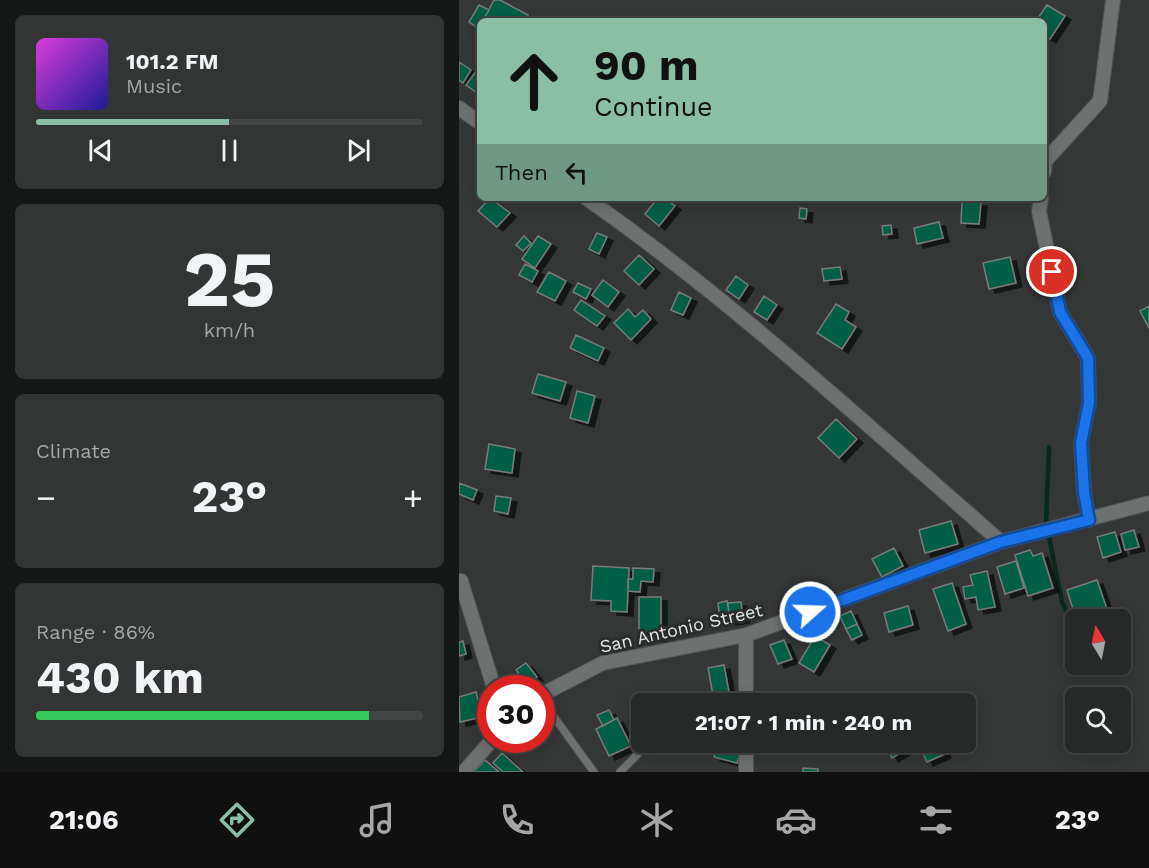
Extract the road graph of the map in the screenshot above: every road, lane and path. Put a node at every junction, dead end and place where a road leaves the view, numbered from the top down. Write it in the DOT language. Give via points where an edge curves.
graph roads {
  1 [pos="1113,0"];
  2 [pos="459,108"];
  3 [pos="477,121"];
  4 [pos="1047,159"];
  5 [pos="590,201"];
  6 [pos="1041,201"];
  7 [pos="1149,504"];
  8 [pos="1089,520"];
  9 [pos="1001,542"];
  10 [pos="461,581"];
  11 [pos="746,635"];
  12 [pos="490,675"];
  13 [pos="555,688"];
  14 [pos="746,693"];
  15 [pos="555,718"];
  16 [pos="481,753"];
  17 [pos="639,753"];
  18 [pos="746,753"];
  19 [pos="464,772"];
  20 [pos="594,772"];
  21 [pos="620,772"];
  22 [pos="746,772"];
  1 -- 4 [label="street" via="1099,101"];
  2 -- 3 [label="street"];
  5 -- 9 [label="street" via="797,363"];
  6 -- 8 [label="street" via="1039,211 1060,312 1088,358 1089,403 1081,443"];
  7 -- 8 [label="street, San Antonio Street"];
  8 -- 9 [label="street, San Antonio Street"];
  9 -- 11 [label="street, San Antonio Street"];
  10 -- 12 [label="street"];
  11 -- 13 [label="street, San Antonio Street" via="603,663"];
  11 -- 14 [label="street"];
  15 -- 20 [label="lane"];
  16 -- 19 [label="street"];
  17 -- 21 [label="lane"];
  18 -- 22 [label="street"];
}
